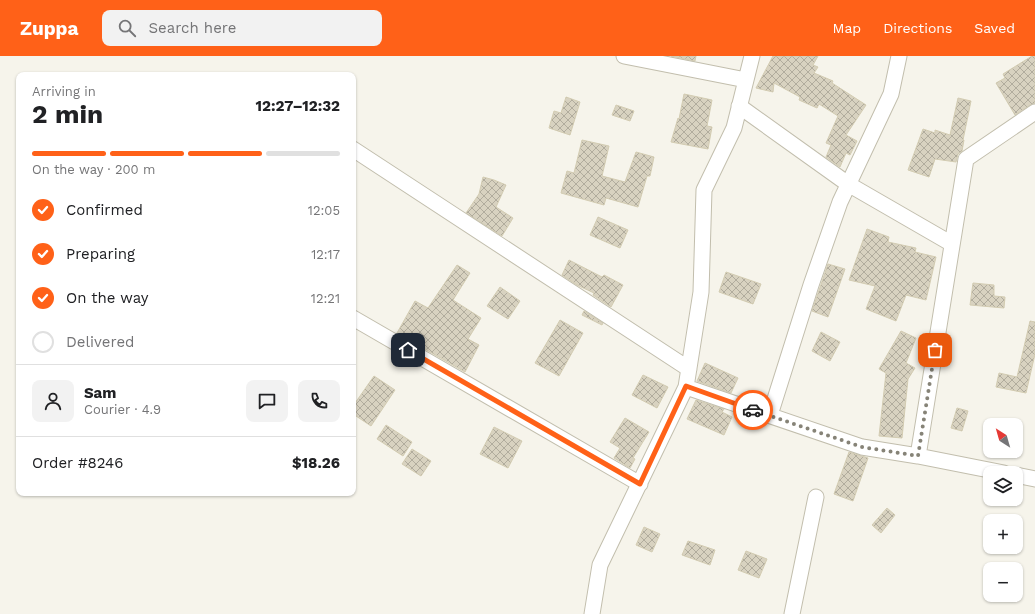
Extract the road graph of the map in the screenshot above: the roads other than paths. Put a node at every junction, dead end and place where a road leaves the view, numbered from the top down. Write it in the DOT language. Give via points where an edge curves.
graph roads {
  1 [pos="624,56"];
  2 [pos="752,56"];
  3 [pos="899,56"];
  4 [pos="746,80"];
  5 [pos="740,106"];
  6 [pos="1035,112"];
  7 [pos="356,151"];
  8 [pos="848,184"];
  9 [pos="952,244"];
  10 [pos="356,320"];
  11 [pos="689,369"];
  12 [pos="686,386"];
  13 [pos="770,415"];
  14 [pos="918,456"];
  15 [pos="983,469"];
  16 [pos="1023,476"];
  17 [pos="1035,479"];
  18 [pos="640,484"];
  19 [pos="816,497"];
  20 [pos="592,614"];
  21 [pos="792,614"];
  1 -- 4 [label="street"];
  2 -- 4 [label="street"];
  3 -- 8 [label="street" via="891,94"];
  4 -- 5 [label="street"];
  5 -- 8 [label="street"];
  5 -- 11 [label="street" via="734,128 704,190 701,292"];
  6 -- 9 [label="street" via="966,159"];
  7 -- 11 [label="street"];
  8 -- 9 [label="street"];
  8 -- 13 [label="street" via="811,285"];
  9 -- 14 [label="street"];
  10 -- 18 [label="street"];
  11 -- 12 [label="street"];
  12 -- 13 [label="street"];
  12 -- 18 [label="street"];
  13 -- 14 [label="street" via="862,447"];
  14 -- 15 [label="street"];
  16 -- 17 [label="street"];
  18 -- 20 [label="street" via="600,566"];
  19 -- 21 [label="street"];
}
